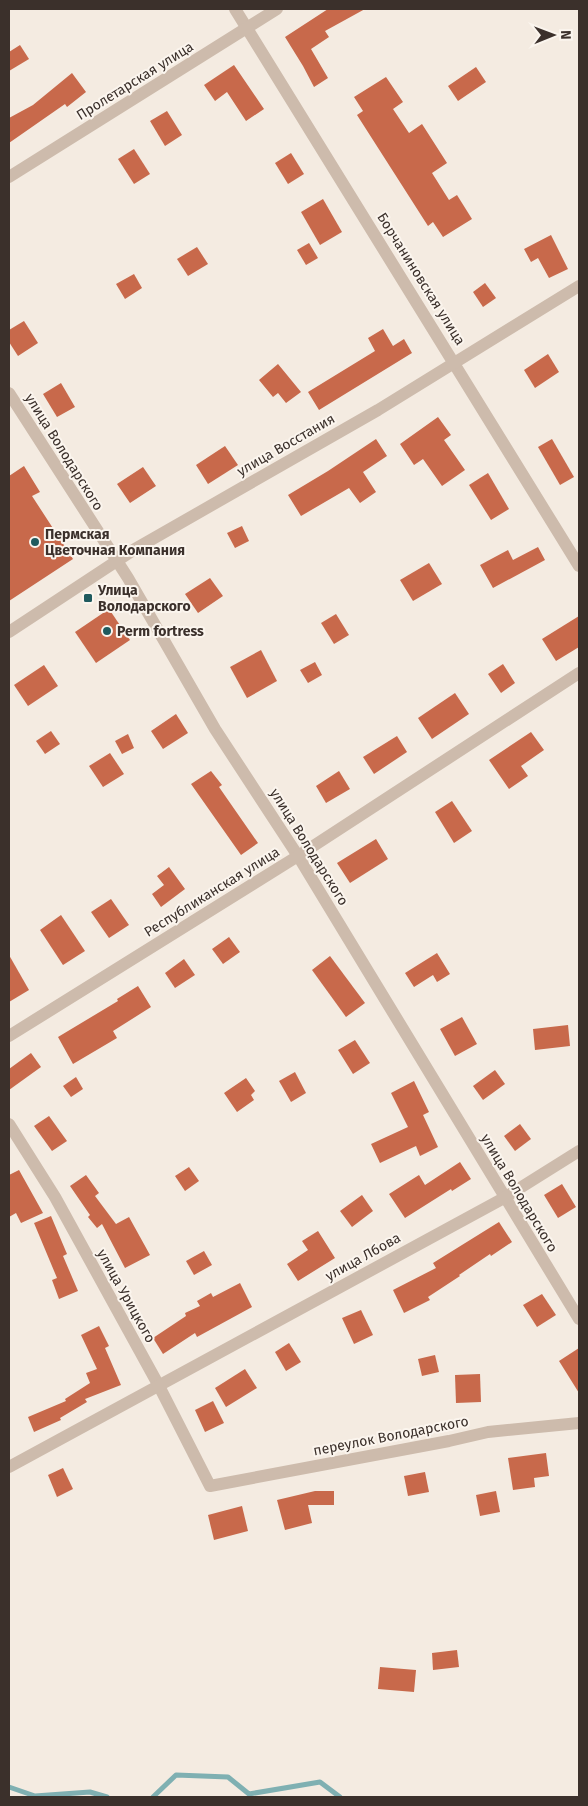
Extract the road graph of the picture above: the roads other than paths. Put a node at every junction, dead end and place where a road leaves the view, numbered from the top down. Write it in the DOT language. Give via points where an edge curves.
graph roads {
  1 [pos="235,9"];
  2 [pos="277,9"];
  3 [pos="247,28"];
  4 [pos="9,176"];
  5 [pos="579,286"];
  6 [pos="455,363"];
  7 [pos="9,393"];
  8 [pos="116,561"];
  9 [pos="579,566"];
  10 [pos="9,632"];
  11 [pos="579,673"];
  12 [pos="298,856"];
  13 [pos="9,1036"];
  14 [pos="9,1124"];
  15 [pos="579,1151"];
  16 [pos="504,1198"];
  17 [pos="579,1319"];
  18 [pos="159,1386"];
  19 [pos="579,1423"];
  20 [pos="9,1467"];
  21 [pos="210,1486"];
  1 -- 3 [label="street, Борчаниновская улица"];
  2 -- 3 [label="street, Пролетарская улица"];
  3 -- 4 [label="street, Пролетарская улица"];
  3 -- 6 [label="street, Борчаниновская улица"];
  5 -- 6 [label="street, улица Восстания"];
  6 -- 8 [label="street, улица Восстания"];
  6 -- 9 [label="street, Борчаниновская улица"];
  7 -- 8 [label="street, улица Володарского"];
  8 -- 10 [label="street, улица Восстания"];
  8 -- 12 [label="street, улица Володарского" via="215,729"];
  11 -- 12 [label="street, Республиканская улица"];
  12 -- 13 [label="street, Республиканская улица"];
  12 -- 16 [label="street, улица Володарского"];
  14 -- 18 [label="street, улица Урицкого" via="55,1197"];
  15 -- 16 [label="street, улица Лбова"];
  16 -- 17 [label="street, улица Володарского"];
  16 -- 18 [label="street, улица Лбова"];
  18 -- 20 [label="street, улица Лбова"];
  18 -- 21 [label="street, улица Урицкого"];
  19 -- 21 [label="street, переулок Володарского" via="488,1432"];
}
